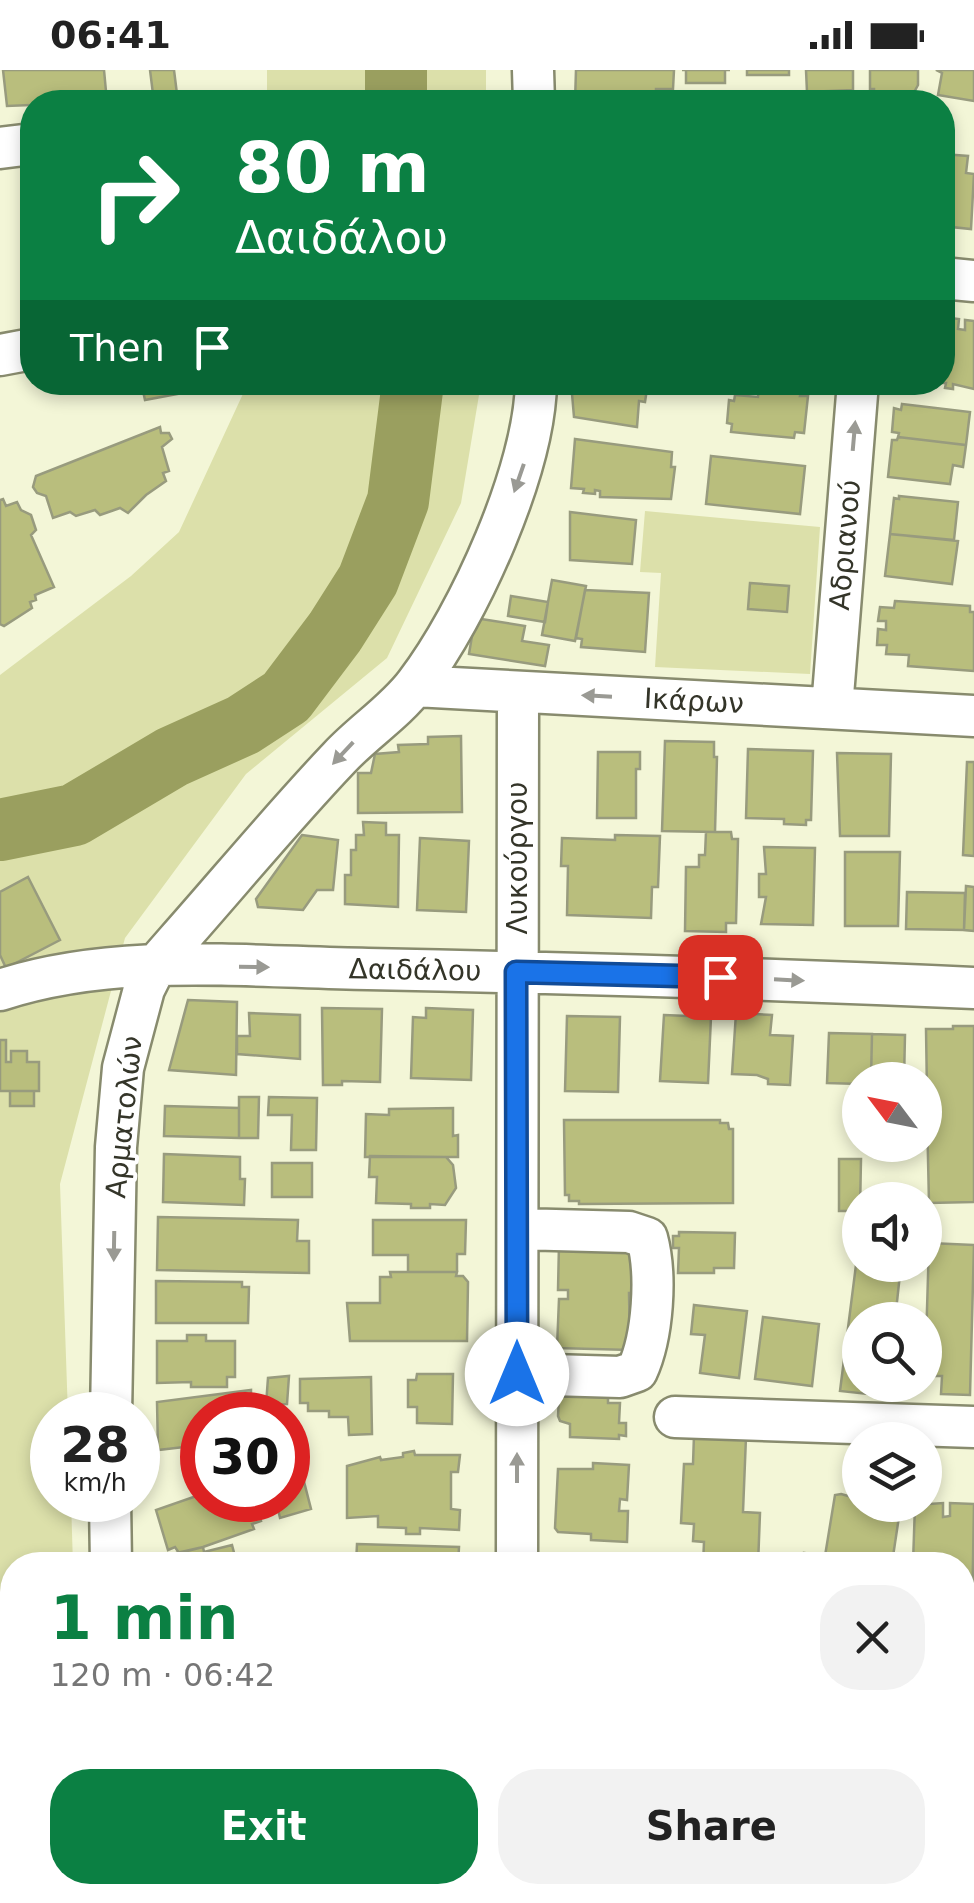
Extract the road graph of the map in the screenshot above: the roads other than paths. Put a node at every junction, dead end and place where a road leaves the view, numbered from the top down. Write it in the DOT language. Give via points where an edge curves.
graph roads {
  1 [pos="535,395"];
  2 [pos="857,395"];
  3 [pos="415,686"];
  4 [pos="518,692"];
  5 [pos="832,708"];
  6 [pos="974,716"];
  7 [pos="156,966"];
  8 [pos="516,972"];
  9 [pos="974,988"];
  10 [pos="0,990"];
  11 [pos="518,1229"];
  12 [pos="517,1374"];
  13 [pos="111,1392"];
  14 [pos="675,1417"];
  15 [pos="974,1427"];
  16 [pos="110,1522"];
  17 [pos="111,1552"];
  18 [pos="517,1552"];
  1 -- 3 [label="street, one-way" via="515,490 458,615"];
  5 -- 2 [label="street, Αδριανού, one-way"];
  3 -- 4 [label="street, Ικάρων"];
  3 -- 7 [label="street, Αρματολών, one-way" via="324,773"];
  5 -- 4 [label="street, Ικάρων, one-way"];
  4 -- 8 [label="street, Λυκούργου"];
  5 -- 6 [label="street, Ικάρων"];
  7 -- 8 [label="street, Δαιδάλου, one-way"];
  7 -- 10 [label="street, Δαιδάλου" via="54,975"];
  7 -- 13 [label="street, Αρματολών, one-way" via="124,1068"];
  8 -- 9 [label="street, Δαιδάλου, one-way"];
  8 -- 11 [label="street, Λυκούργου"];
  11 -- 12 [label="street, Λυκούργου"];
  11 -- 12 [label="street" via="629,1232 647,1238 653,1260 646,1351 637,1372"];
  18 -- 12 [label="street, Λυκούργου, one-way"];
  14 -- 15 [label="street"];
  16 -- 17 [label="street"];
}
